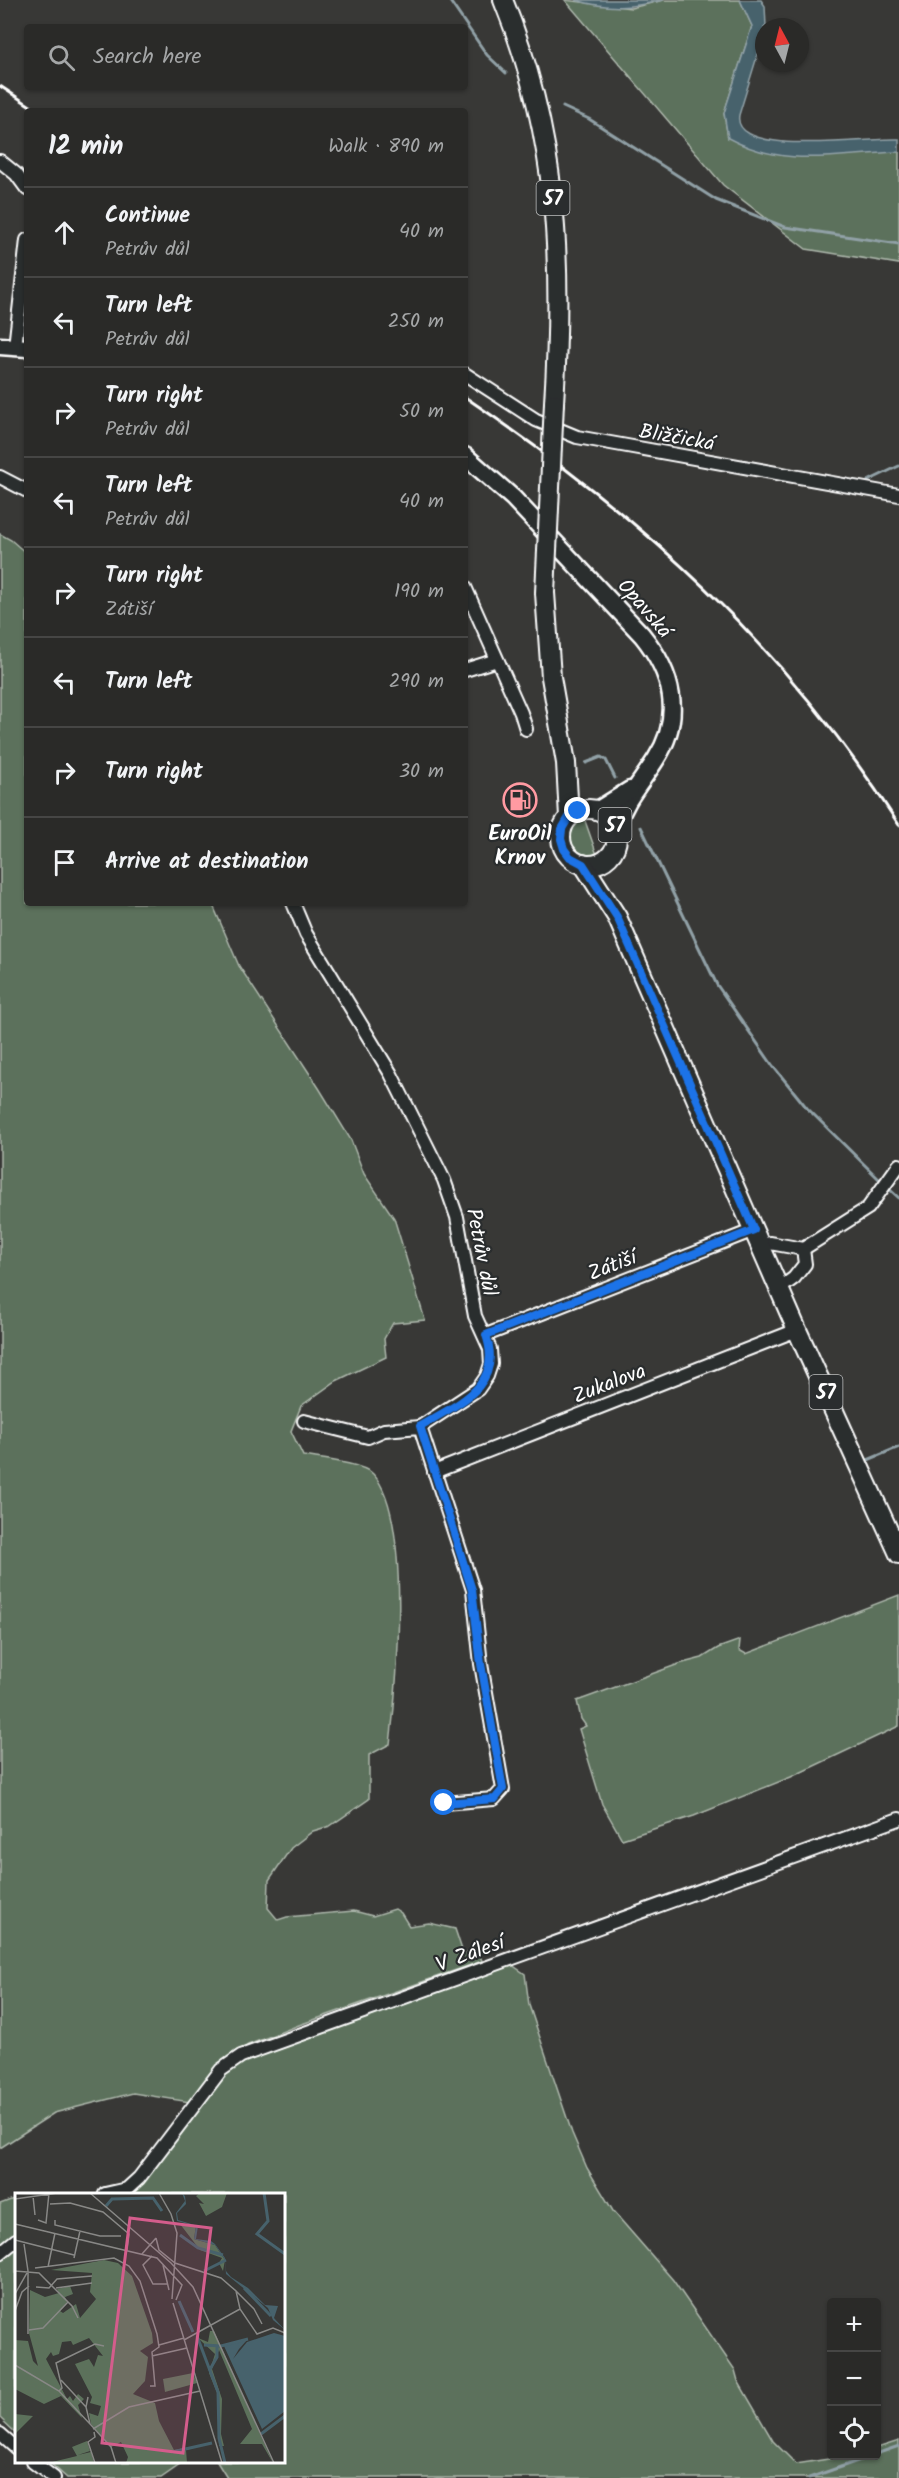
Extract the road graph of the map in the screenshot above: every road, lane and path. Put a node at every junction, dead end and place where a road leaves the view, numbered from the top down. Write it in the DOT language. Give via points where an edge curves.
graph roads {
  1 [pos="503,0"];
  2 [pos="0,162"];
  3 [pos="24,185"];
  4 [pos="24,265"];
  5 [pos="14,347"];
  6 [pos="468,376"];
  7 [pos="468,459"];
  8 [pos="0,477"];
  9 [pos="24,489"];
  10 [pos="899,495"];
  11 [pos="468,594"];
  12 [pos="497,660"];
  13 [pos="468,669"];
  14 [pos="526,729"];
  15 [pos="566,763"];
  16 [pos="635,786"];
  17 [pos="596,810"];
  18 [pos="569,817"];
  19 [pos="616,827"];
  20 [pos="607,859"];
  21 [pos="583,864"];
  22 [pos="294,906"];
  23 [pos="617,917"];
  24 [pos="899,1165"];
  25 [pos="757,1238"];
  26 [pos="803,1249"];
  27 [pos="779,1289"];
  28 [pos="798,1330"];
  29 [pos="486,1335"];
  30 [pos="304,1421"];
  31 [pos="420,1426"];
  32 [pos="434,1472"];
  33 [pos="899,1554"];
  34 [pos="444,1803"];
  35 [pos="899,1819"];
  36 [pos="109,2193"];
  37 [pos="15,2241"];
  38 [pos="0,2253"];
  39 [pos="0,2434"];
  40 [pos="15,2447"];
  41 [pos="34,2463"];
  42 [pos="54,2478"];
  1 -- 15 [label="main road, 57, bridge" via="534,94 553,195 559,278 545,593 551,677"];
  2 -- 3 [label="street"];
  4 -- 5 [label="street"];
  6 -- 10 [label="street, Bližčická" via="536,420 577,437"];
  7 -- 16 [label="main road, Opavská" via="524,510 642,635 661,662 671,690 671,724 659,754"];
  8 -- 9 [label="street"];
  11 -- 12 [label="street"];
  12 -- 13 [label="street"];
  12 -- 14 [label="street"];
  15 -- 17 [label="main road, 57" via="580,794"];
  15 -- 18 [label="main road, 57"];
  16 -- 17 [label="main road" via="612,804"];
  16 -- 19 [label="main road, Opavská"];
  17 -- 18 [label="main road, 57" via="583,809"];
  17 -- 19 [label="main road, 57" via="607,815"];
  18 -- 21 [label="main road, 57" via="562,829 562,844 570,857"];
  19 -- 20 [label="main road, 57" via="617,842"];
  20 -- 21 [label="main road, 57" via="598,864"];
  20 -- 23 [label="main road, 57" via="607,880"];
  21 -- 23 [label="main road, 57"];
  22 -- 29 [label="street, Petrův důl" via="306,934 391,1074 444,1180 458,1217 475,1316"];
  23 -- 25 [label="main road, 57"];
  24 -- 26 [label="street" via="868,1208"];
  25 -- 26 [label="street"];
  25 -- 27 [label="main road, 57"];
  25 -- 29 [label="street, Zátiší"];
  26 -- 27 [label="street" via="805,1264"];
  27 -- 28 [label="main road, 57"];
  28 -- 32 [label="street, Zukalova"];
  28 -- 33 [label="main road, 57"];
  29 -- 31 [label="street, Petrův důl" via="491,1364 478,1389"];
  30 -- 31 [label="street" via="368,1437 384,1430"];
  31 -- 32 [label="street"];
  32 -- 34 [label="street" via="472,1590 503,1789 495,1799"];
  35 -- 36 [label="street, V Zálesí" via="241,2056 221,2070 139,2178 127,2189"];
  37 -- 38 [label="street"];
  39 -- 40 [label="street"];
  41 -- 42 [label="street"];
}
